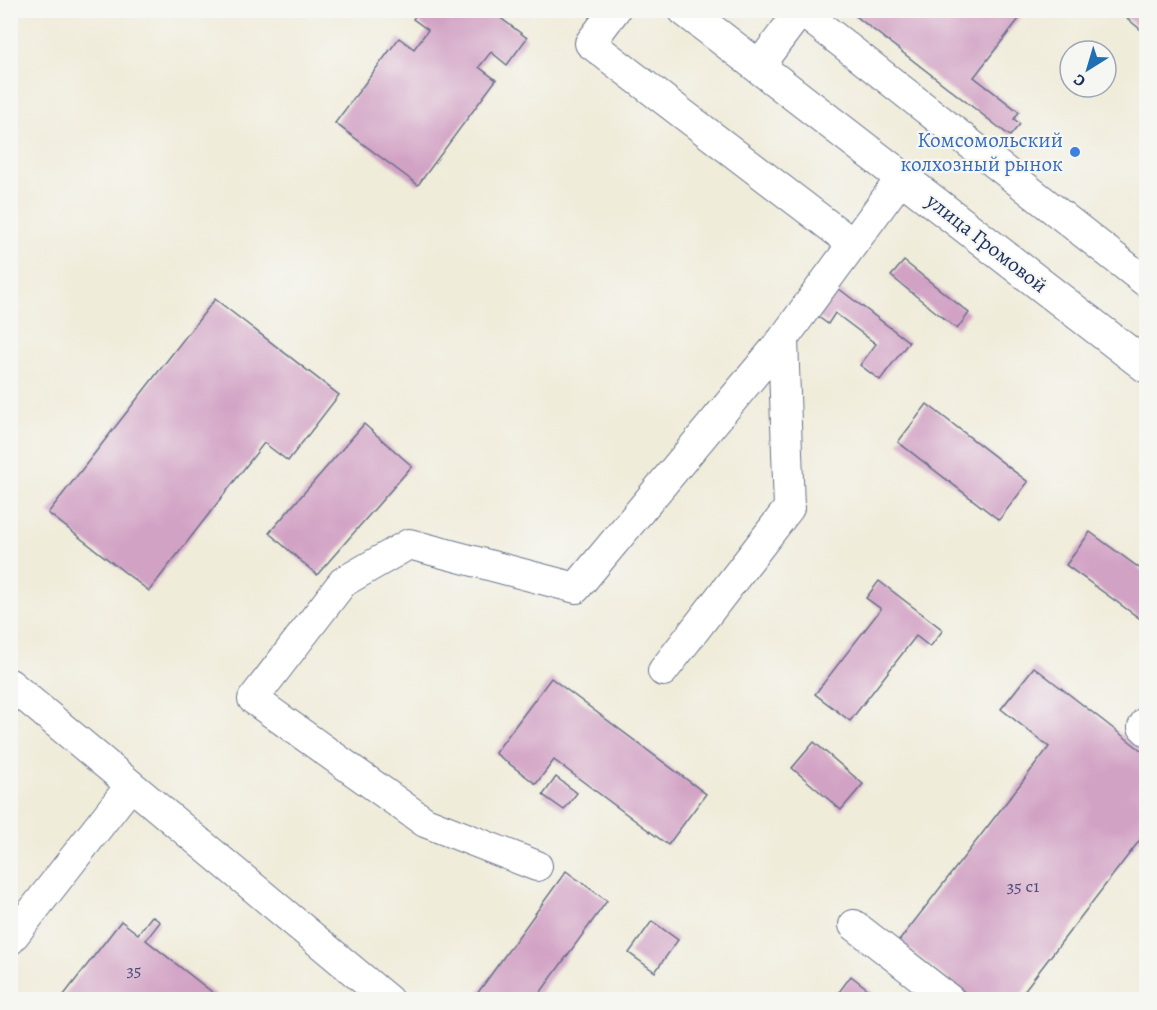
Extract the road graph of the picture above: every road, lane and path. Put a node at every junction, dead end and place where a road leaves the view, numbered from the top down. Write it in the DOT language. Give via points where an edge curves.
graph roads {
  1 [pos="615,10"];
  2 [pos="801,11"];
  3 [pos="690,12"];
  4 [pos="758,67"];
  5 [pos="902,177"];
  6 [pos="853,244"];
  7 [pos="1146,282"];
  8 [pos="783,339"];
  9 [pos="1146,366"];
  10 [pos="663,671"];
  11 [pos="10,684"];
  12 [pos="1146,722"];
  13 [pos="1146,730"];
  14 [pos="131,785"];
  15 [pos="537,866"];
  16 [pos="854,925"];
  17 [pos="10,940"];
  18 [pos="388,999"];
  19 [pos="950,999"];
  1 -- 6 [label="street" via="590,43"];
  2 -- 4 [label="street"];
  2 -- 7 [label="street"];
  3 -- 4 [label="main road, улица Громовой"];
  4 -- 5 [label="main road, улица Громовой"];
  5 -- 6 [label="street"];
  5 -- 9 [label="main road, улица Громовой"];
  6 -- 8 [label="street"];
  8 -- 10 [label="street" via="789,508"];
  8 -- 15 [label="street" via="576,588 409,544 344,582 253,699 425,822"];
  11 -- 14 [label="street"];
  12 -- 13 [label="street"];
  14 -- 17 [label="street"];
  14 -- 18 [label="street"];
  16 -- 19 [label="street"];
}
